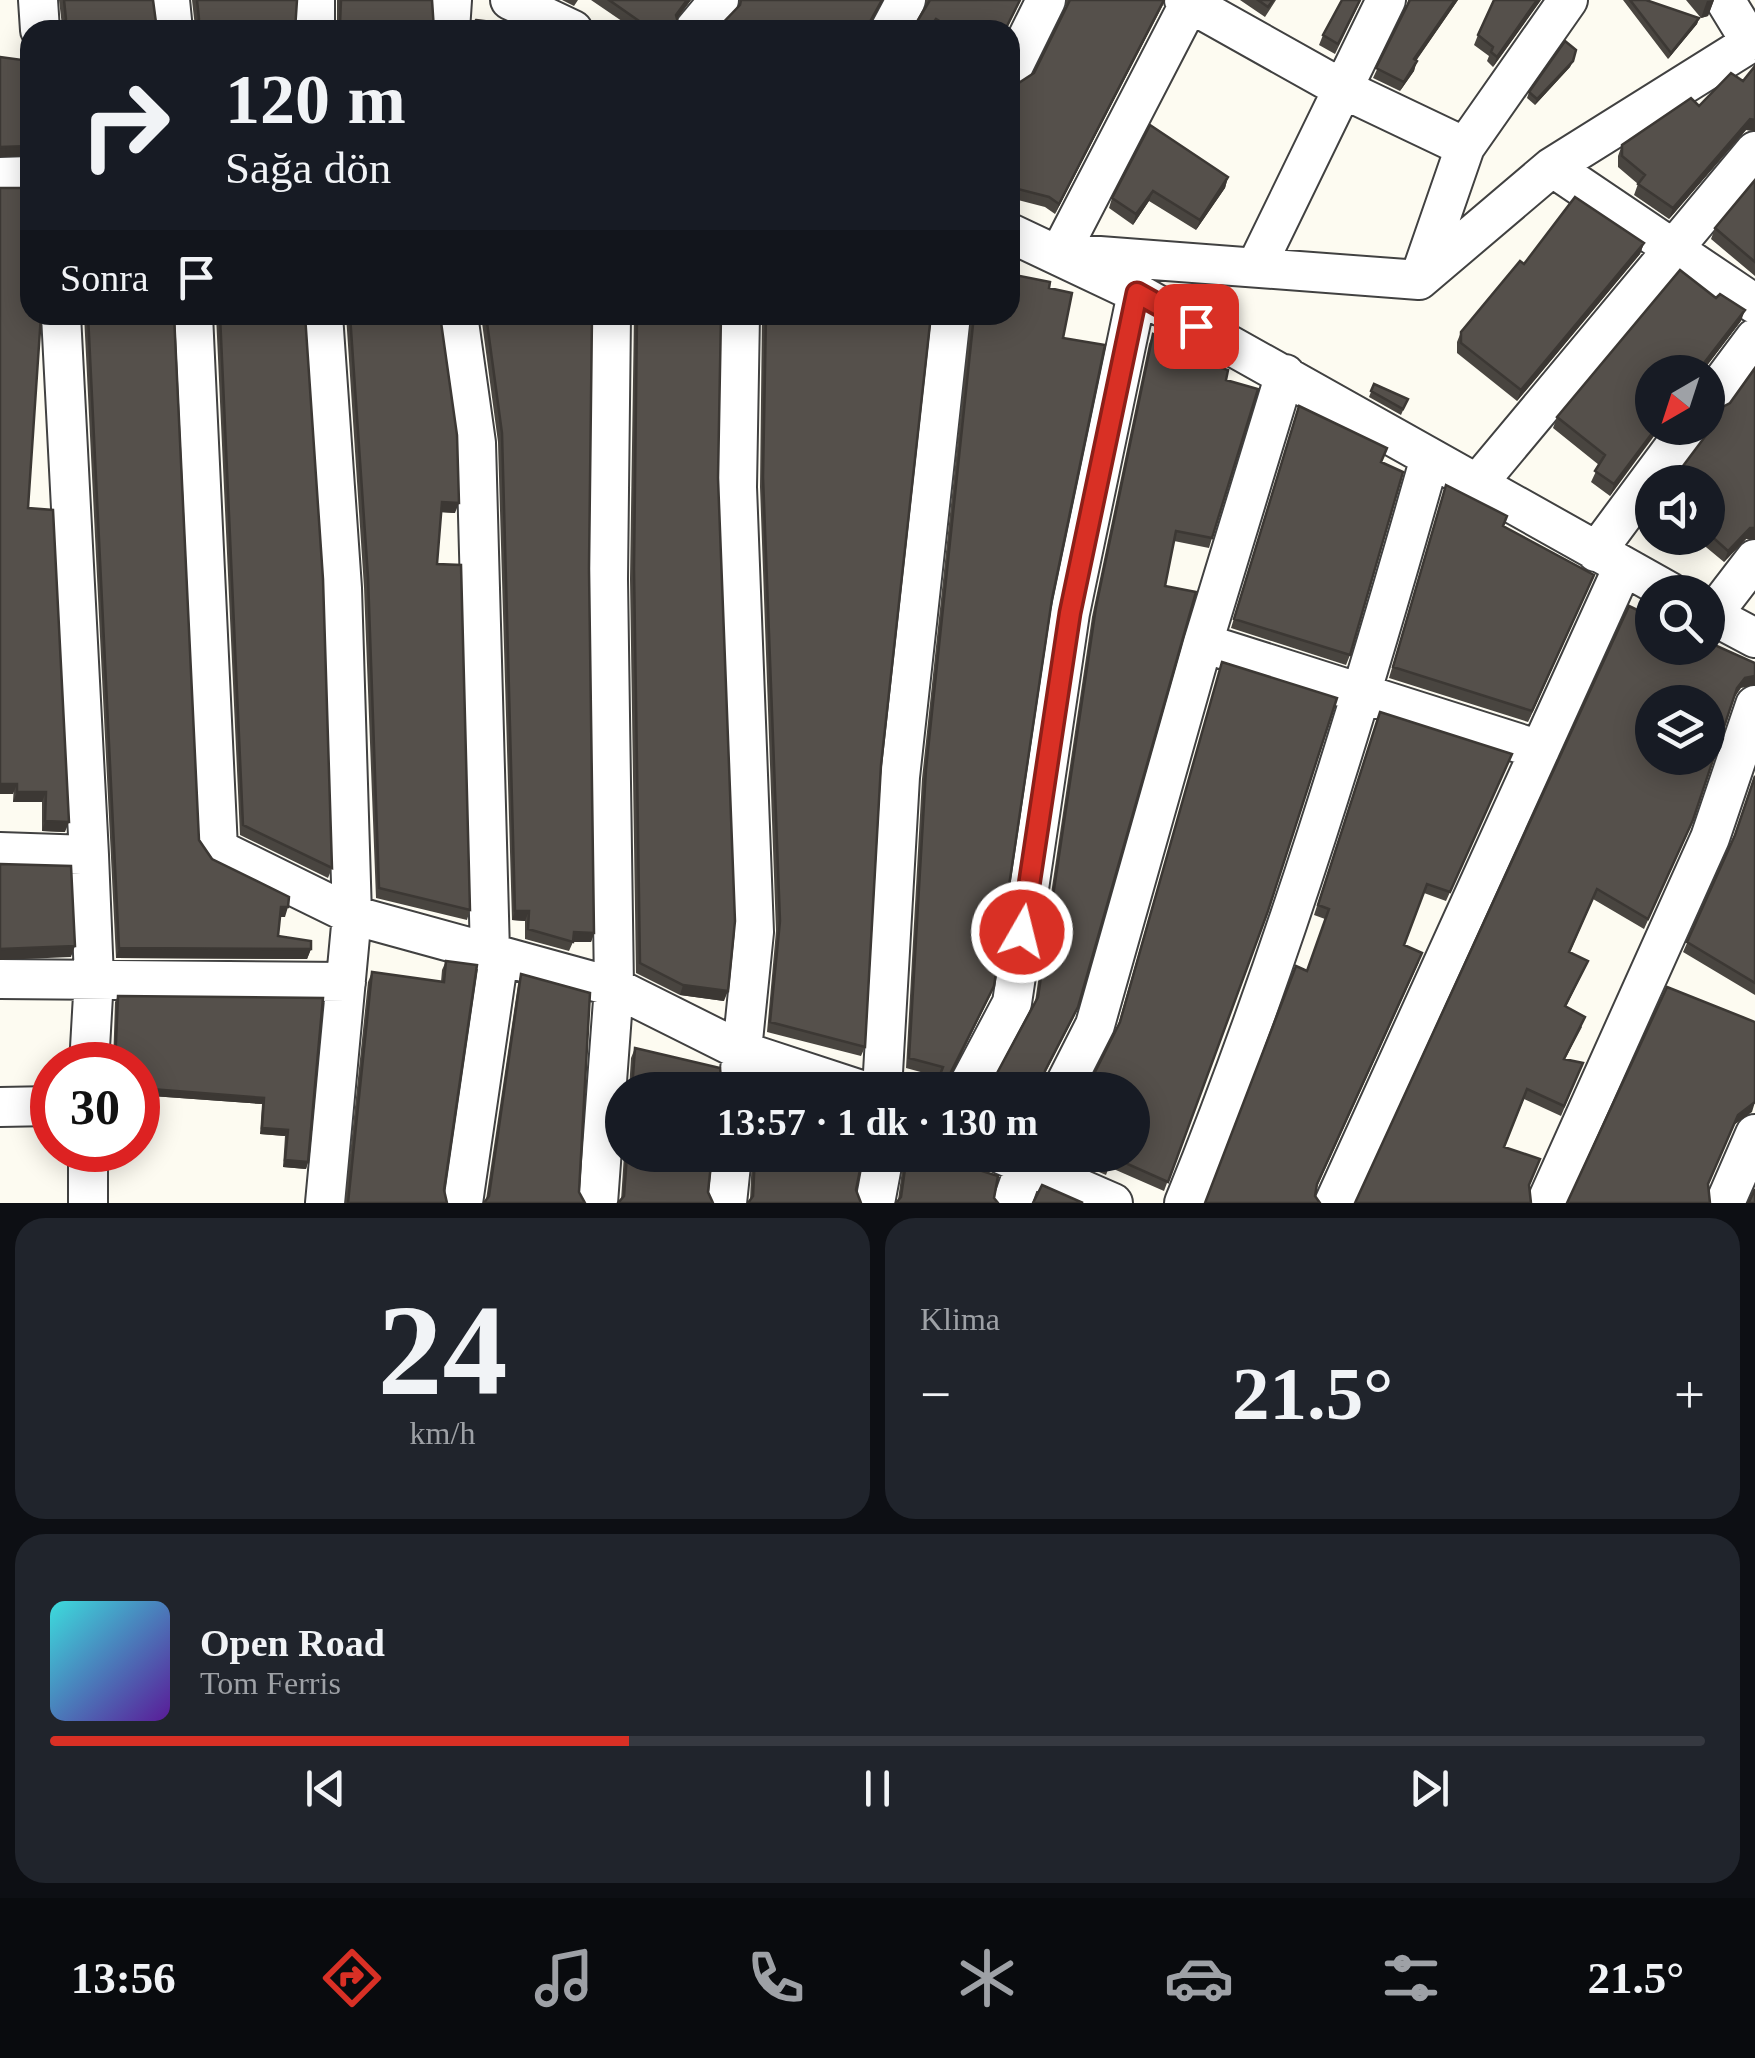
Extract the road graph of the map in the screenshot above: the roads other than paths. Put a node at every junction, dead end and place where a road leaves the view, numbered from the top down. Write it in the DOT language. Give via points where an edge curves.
graph roads {
  1 [pos="510,0"];
  2 [pos="719,0"];
  3 [pos="1046,0"];
  4 [pos="1386,0"];
  5 [pos="1568,0"];
  6 [pos="1725,0"];
  7 [pos="1188,1"];
  8 [pos="577,19"];
  9 [pos="702,20"];
  10 [pos="1752,40"];
  11 [pos="1020,53"];
  12 [pos="1340,88"];
  13 [pos="1465,147"];
  14 [pos="1755,151"];
  15 [pos="1552,167"];
  16 [pos="1020,237"];
  17 [pos="1672,248"];
  18 [pos="1060,253"];
  19 [pos="1256,267"];
  20 [pos="1419,280"];
  21 [pos="1137,293"];
  22 [pos="1755,304"];
  23 [pos="62,325"];
  24 [pos="192,325"];
  25 [pos="325,325"];
  26 [pos="459,325"];
  27 [pos="611,325"];
  28 [pos="740,325"];
  29 [pos="949,325"];
  30 [pos="1755,338"];
  31 [pos="1284,374"];
  32 [pos="1725,379"];
  33 [pos="1678,445"];
  34 [pos="1429,461"];
  35 [pos="1476,484"];
  36 [pos="1755,559"];
  37 [pos="1609,560"];
  38 [pos="1638,575"];
  39 [pos="1725,596"];
  40 [pos="1725,622"];
  41 [pos="1755,638"];
  42 [pos="1203,643"];
  43 [pos="1361,696"];
  44 [pos="1755,705"];
  45 [pos="1540,750"];
  46 [pos="0,852"];
  47 [pos="89,855"];
  48 [pos="352,914"];
  49 [pos="495,954"];
  50 [pos="94,978"];
  51 [pos="0,979"];
  52 [pos="346,982"];
  53 [pos="614,986"];
  54 [pos="90,1042"];
  55 [pos="742,1050"];
  56 [pos="740,1072"];
  57 [pos="807,1072"];
  58 [pos="883,1072"];
  59 [pos="976,1072"];
  60 [pos="1071,1072"];
  61 [pos="30,1106"];
  62 [pos="0,1107"];
  63 [pos="1755,1134"];
  64 [pos="88,1172"];
  65 [pos="730,1172"];
  66 [pos="881,1172"];
  67 [pos="1017,1172"];
  68 [pos="1048,1172"];
  69 [pos="88,1203"];
  70 [pos="326,1203"];
  71 [pos="463,1203"];
  72 [pos="598,1203"];
  73 [pos="727,1203"];
  74 [pos="875,1203"];
  75 [pos="1012,1203"];
  76 [pos="1113,1203"];
  77 [pos="1184,1203"];
  78 [pos="1334,1203"];
  79 [pos="1546,1203"];
  80 [pos="1725,1203"];
  1 -- 8 [label="street"];
  2 -- 9 [label="street"];
  3 -- 11 [label="street"];
  4 -- 12 [label="street"];
  5 -- 13 [label="street"];
  6 -- 10 [label="street"];
  7 -- 12 [label="street"];
  7 -- 18 [label="street"];
  10 -- 15 [label="street"];
  12 -- 13 [label="street"];
  12 -- 19 [label="street"];
  13 -- 20 [label="street"];
  14 -- 17 [label="street"];
  15 -- 17 [label="street"];
  15 -- 20 [label="street"];
  16 -- 18 [label="street"];
  17 -- 22 [label="street"];
  17 -- 35 [label="street"];
  18 -- 19 [label="street"];
  18 -- 21 [label="street"];
  19 -- 20 [label="street"];
  21 -- 31 [label="street"];
  21 -- 59 [label="street" via="1070,613 1012,1004"];
  23 -- 47 [label="street"];
  24 -- 48 [label="street" via="218,849"];
  25 -- 48 [label="street" via="342,588"];
  26 -- 49 [label="street" via="476,443"];
  27 -- 53 [label="street"];
  28 -- 55 [label="street" via="737,488 754,932"];
  29 -- 58 [label="street" via="900,777"];
  30 -- 32 [label="street"];
  31 -- 34 [label="street"];
  31 -- 42 [label="street"];
  33 -- 37 [label="street"];
  34 -- 35 [label="street"];
  34 -- 43 [label="street"];
  35 -- 37 [label="street"];
  36 -- 39 [label="street"];
  37 -- 38 [label="street"];
  37 -- 45 [label="street"];
  40 -- 41 [label="street"];
  42 -- 43 [label="street"];
  42 -- 60 [label="street" via="1095,1025"];
  43 -- 45 [label="street"];
  43 -- 77 [label="street" via="1251,1036"];
  44 -- 79 [label="street" via="1710,838"];
  45 -- 78 [label="street"];
  46 -- 47 [label="street"];
  47 -- 50 [label="street"];
  48 -- 49 [label="street"];
  48 -- 52 [label="street"];
  49 -- 53 [label="street"];
  49 -- 71 [label="street"];
  50 -- 51 [label="street"];
  50 -- 52 [label="street"];
  50 -- 54 [label="street"];
  52 -- 70 [label="street"];
  53 -- 55 [label="street"];
  53 -- 72 [label="street"];
  55 -- 56 [label="street"];
  55 -- 57 [label="street"];
  61 -- 62 [label="street"];
  63 -- 80 [label="street"];
  64 -- 69 [label="street"];
  65 -- 73 [label="street"];
  66 -- 74 [label="street"];
  67 -- 75 [label="street"];
  68 -- 76 [label="street"];
}
